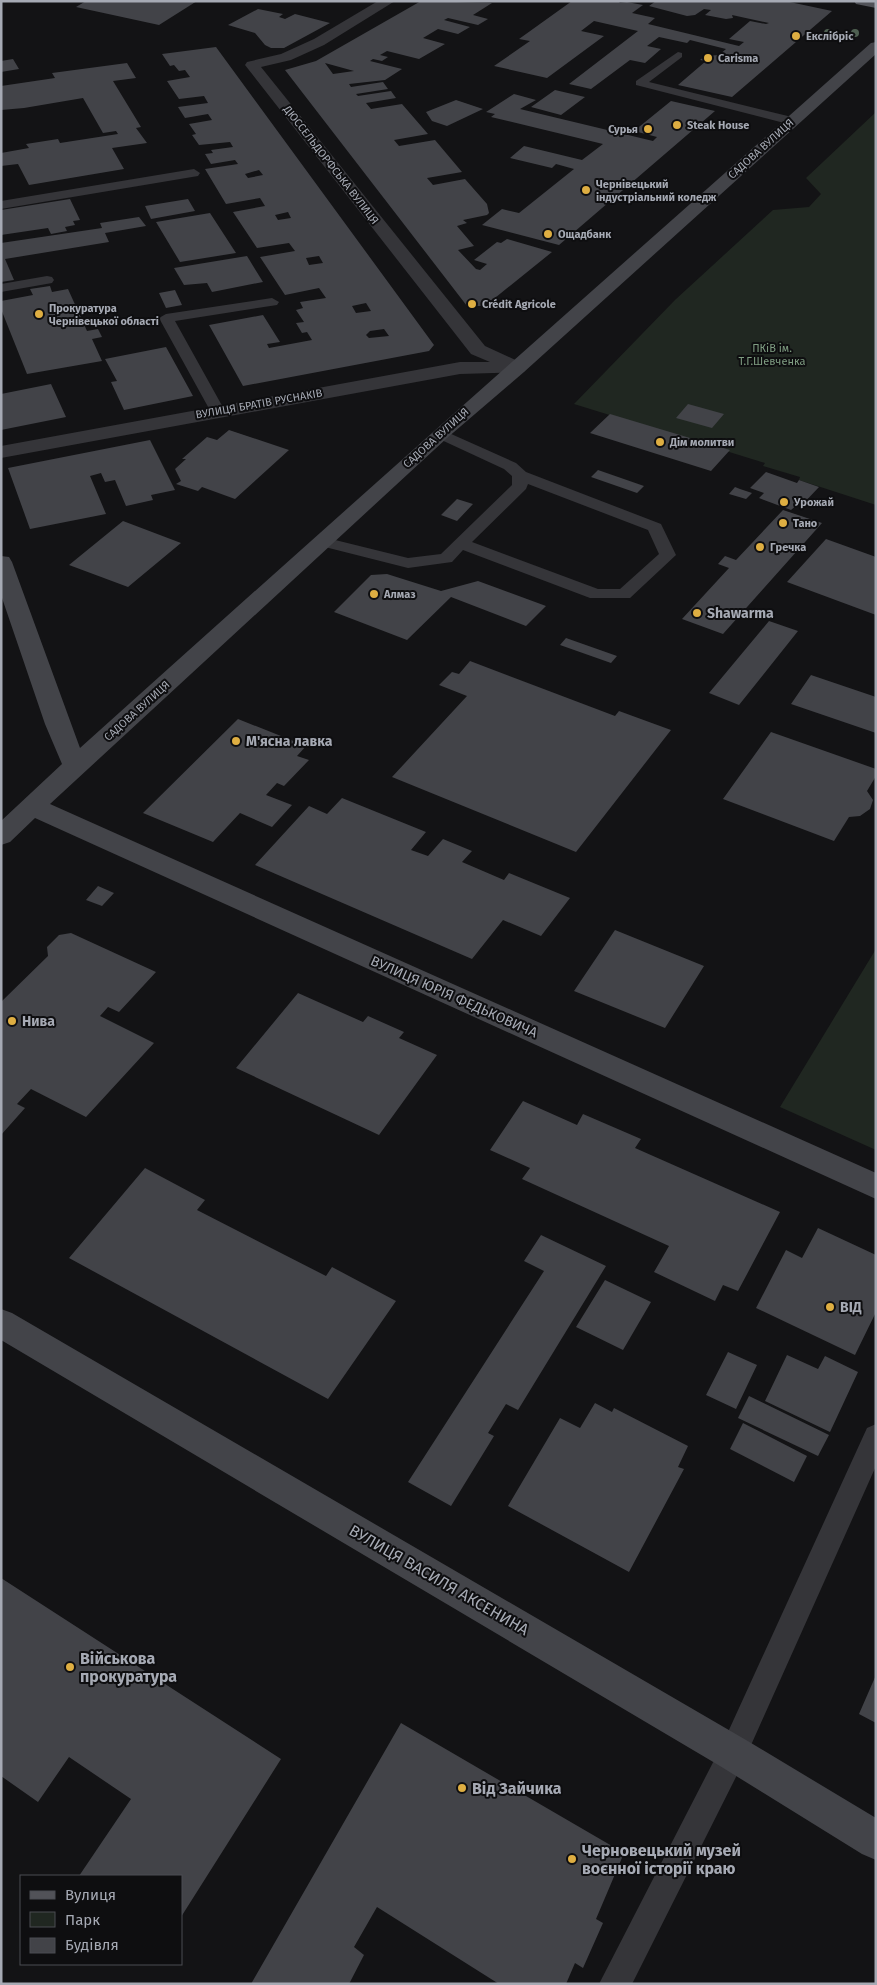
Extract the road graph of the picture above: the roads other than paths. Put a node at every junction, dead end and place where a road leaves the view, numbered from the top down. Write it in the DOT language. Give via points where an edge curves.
graph roads {
  1 [pos="388,1"];
  2 [pos="861,1"];
  3 [pos="876,4"];
  4 [pos="876,46"];
  5 [pos="678,55"];
  6 [pos="876,62"];
  7 [pos="847,71"];
  8 [pos="792,121"];
  9 [pos="194,173"];
  10 [pos="1,205"];
  11 [pos="47,280"];
  12 [pos="1,288"];
  13 [pos="272,302"];
  14 [pos="517,368"];
  15 [pos="217,411"];
  16 [pos="440,434"];
  17 [pos="1,452"];
  18 [pos="520,475"];
  19 [pos="323,542"];
  20 [pos="461,544"];
  21 [pos="1,562"];
  22 [pos="75,766"];
  23 [pos="32,807"];
  24 [pos="1,836"];
  25 [pos="876,1188"];
  26 [pos="1,1323"];
  27 [pos="876,1436"];
  28 [pos="733,1753"];
  29 [pos="876,1840"];
  30 [pos="615,1984"];
  1 -- 14 [label="street, ДЮССЕЛЬДОРФСЬКА ВУЛИЦЯ" via="319,42 286,57 252,65 478,350"];
  2 -- 3 [label="main road"];
  4 -- 7 [label="main road, САДОВА ВУЛИЦЯ"];
  5 -- 8 [label="lane" via="640,83"];
  6 -- 7 [label="main road"];
  7 -- 8 [label="main road, САДОВА ВУЛИЦЯ"];
  8 -- 14 [label="main road, САДОВА ВУЛИЦЯ"];
  9 -- 10 [label="lane"];
  11 -- 12 [label="lane"];
  13 -- 15 [label="lane" via="166,318"];
  14 -- 15 [label="street, ВУЛИЦЯ БРАТІВ РУСНАКІВ" via="460,368"];
  14 -- 16 [label="main road, САДОВА ВУЛИЦЯ"];
  15 -- 17 [label="street, ВУЛИЦЯ БРАТІВ РУСНАКІВ"];
  16 -- 18 [label="lane" via="510,466"];
  16 -- 19 [label="main road, САДОВА ВУЛИЦЯ"];
  18 -- 20 [label="lane" via="520,486"];
  18 -- 20 [label="lane" via="655,527 668,555 624,594 596,594"];
  19 -- 20 [label="lane" via="408,563 446,558"];
  19 -- 22 [label="main road, САДОВА ВУЛИЦЯ"];
  21 -- 22 [label="main road" via="57,724"];
  22 -- 23 [label="main road, САДОВА ВУЛИЦЯ"];
  23 -- 24 [label="main road, САДОВА ВУЛИЦЯ"];
  23 -- 25 [label="main road, ВУЛИЦЯ ЮРІЯ ФЕДЬКОВИЧА"];
  26 -- 28 [label="main road, ВУЛИЦЯ ВАСИЛЯ АКСЕНИНА"];
  27 -- 28 [label="lane"];
  28 -- 29 [label="main road, ВУЛИЦЯ ВАСИЛЯ АКСЕНИНА"];
  28 -- 30 [label="lane"];
}
